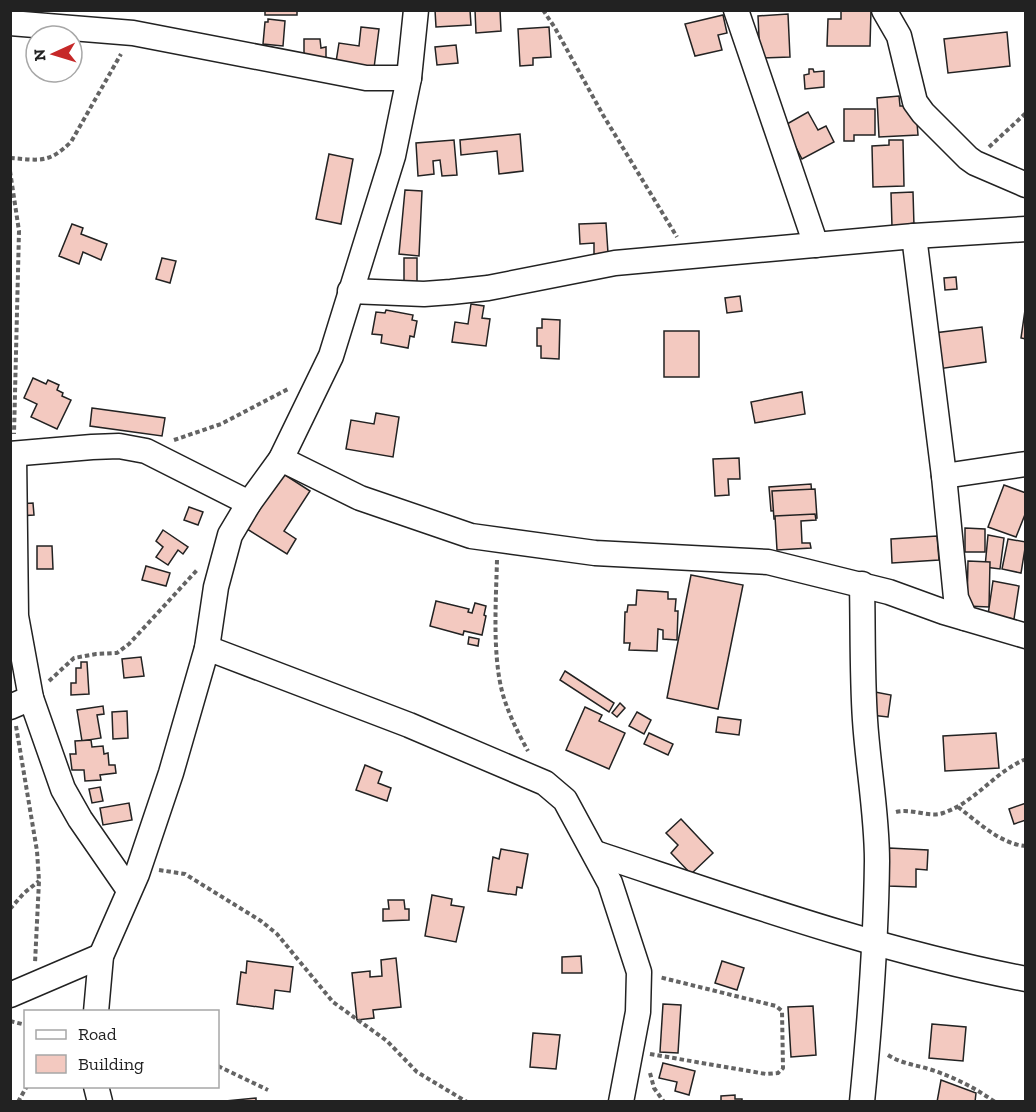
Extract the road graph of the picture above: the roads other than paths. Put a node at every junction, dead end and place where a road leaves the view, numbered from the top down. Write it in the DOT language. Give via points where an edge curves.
graph roads {
  1 [pos="416,10"];
  2 [pos="736,10"];
  3 [pos="884,10"];
  4 [pos="10,23"];
  5 [pos="410,78"];
  6 [pos="1026,185"];
  7 [pos="1026,230"];
  8 [pos="914,236"];
  9 [pos="816,245"];
  10 [pos="351,291"];
  11 [pos="12,454"];
  12 [pos="281,459"];
  13 [pos="1026,464"];
  14 [pos="944,476"];
  15 [pos="249,503"];
  16 [pos="862,584"];
  17 [pos="966,618"];
  18 [pos="1026,636"];
  19 [pos="207,648"];
  20 [pos="18,704"];
  21 [pos="595,854"];
  22 [pos="133,882"];
  23 [pos="874,942"];
  24 [pos="101,956"];
  25 [pos="1026,979"];
  26 [pos="10,995"];
  27 [pos="96,1010"];
  28 [pos="621,1101"];
  29 [pos="862,1101"];
  1 -- 5 [label="street"];
  2 -- 9 [label="street"];
  3 -- 6 [label="street" via="899,36 915,102 963,155"];
  4 -- 5 [label="street" via="133,33 366,78"];
  5 -- 10 [label="street" via="393,156"];
  7 -- 8 [label="street"];
  8 -- 9 [label="street"];
  8 -- 14 [label="street"];
  9 -- 10 [label="street" via="615,263 451,292"];
  10 -- 12 [label="street" via="331,356"];
  11 -- 15 [label="street" via="119,446 146,451"];
  11 -- 20 [label="street"];
  12 -- 15 [label="street"];
  12 -- 16 [label="street" via="360,498 471,536 595,553 768,562"];
  13 -- 14 [label="street"];
  14 -- 17 [label="street" via="956,598"];
  15 -- 19 [label="street" via="230,536 216,587"];
  16 -- 17 [label="street"];
  16 -- 23 [label="street" via="865,720 876,817"];
  17 -- 18 [label="street"];
  19 -- 21 [label="street" via="369,709 545,783 565,800"];
  19 -- 22 [label="street" via="171,773"];
  20 -- 22 [label="street" via="81,819"];
  21 -- 23 [label="street"];
  21 -- 28 [label="street" via="610,883 639,972 638,1012"];
  22 -- 24 [label="street"];
  23 -- 25 [label="street"];
  23 -- 29 [label="street"];
  24 -- 26 [label="street"];
  24 -- 27 [label="street"];
}
